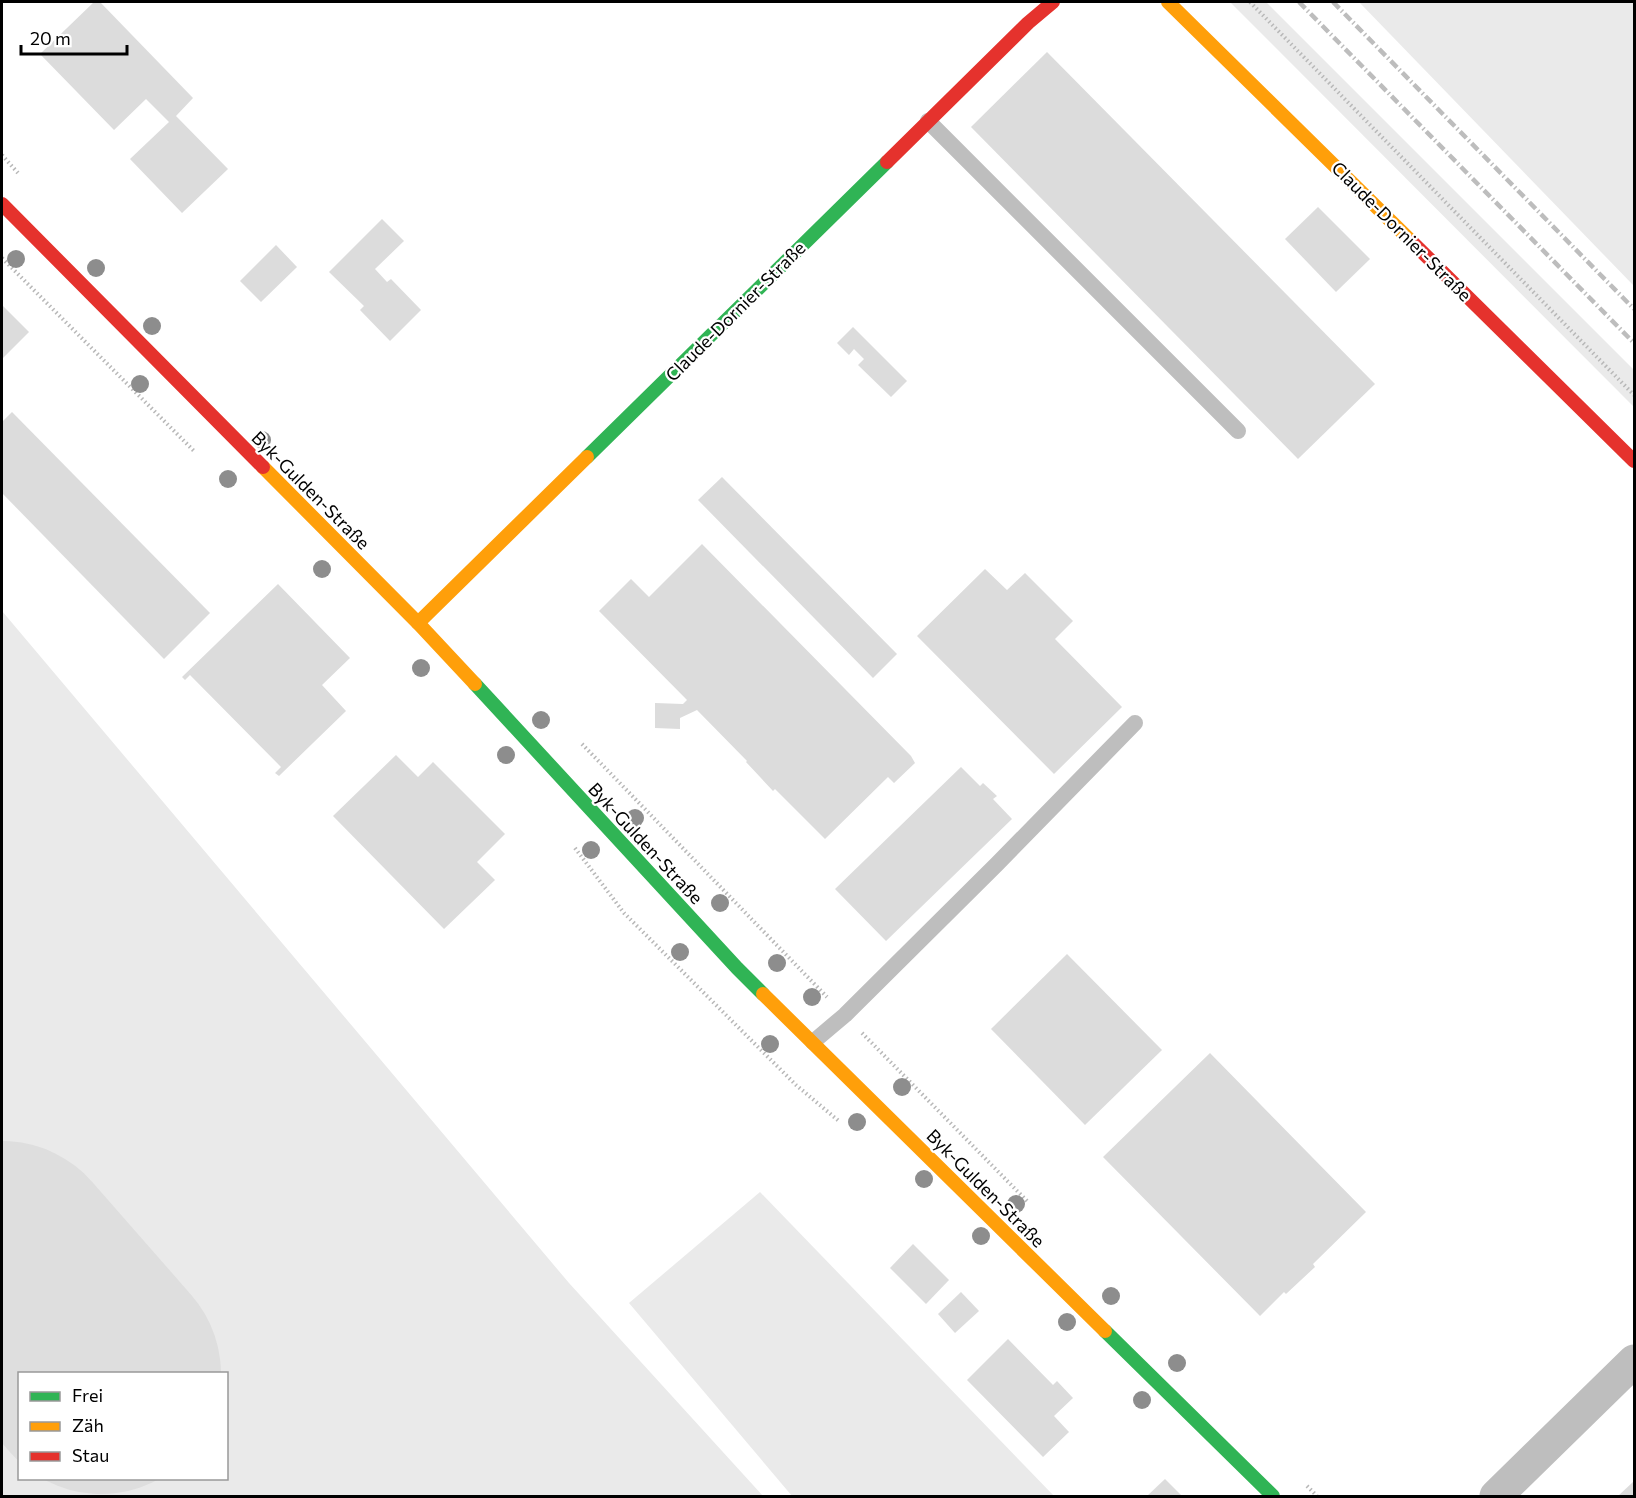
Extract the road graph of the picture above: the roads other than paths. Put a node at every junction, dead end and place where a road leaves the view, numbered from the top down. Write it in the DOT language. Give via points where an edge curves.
graph roads {
  1 [pos="1053,2"];
  2 [pos="1168,2"];
  3 [pos="928,121"];
  4 [pos="2,204"];
  5 [pos="1238,431"];
  6 [pos="1635,461"];
  7 [pos="418,623"];
  8 [pos="1135,723"];
  9 [pos="813,1042"];
  10 [pos="1635,1361"];
  11 [pos="1273,1497"];
  12 [pos="1496,1497"];
  1 -- 3 [label="street, Claude-Dornier-Straße"];
  2 -- 6 [label="street, Claude-Dornier-Straße"];
  3 -- 5 [label="lane"];
  3 -- 7 [label="street, Claude-Dornier-Straße"];
  4 -- 7 [label="street, Byk-Gulden-Straße"];
  7 -- 9 [label="street, Byk-Gulden-Straße" via="737,968"];
  8 -- 9 [label="lane" via="845,1016"];
  9 -- 11 [label="street, Byk-Gulden-Straße"];
  10 -- 12 [label="street"];
}
